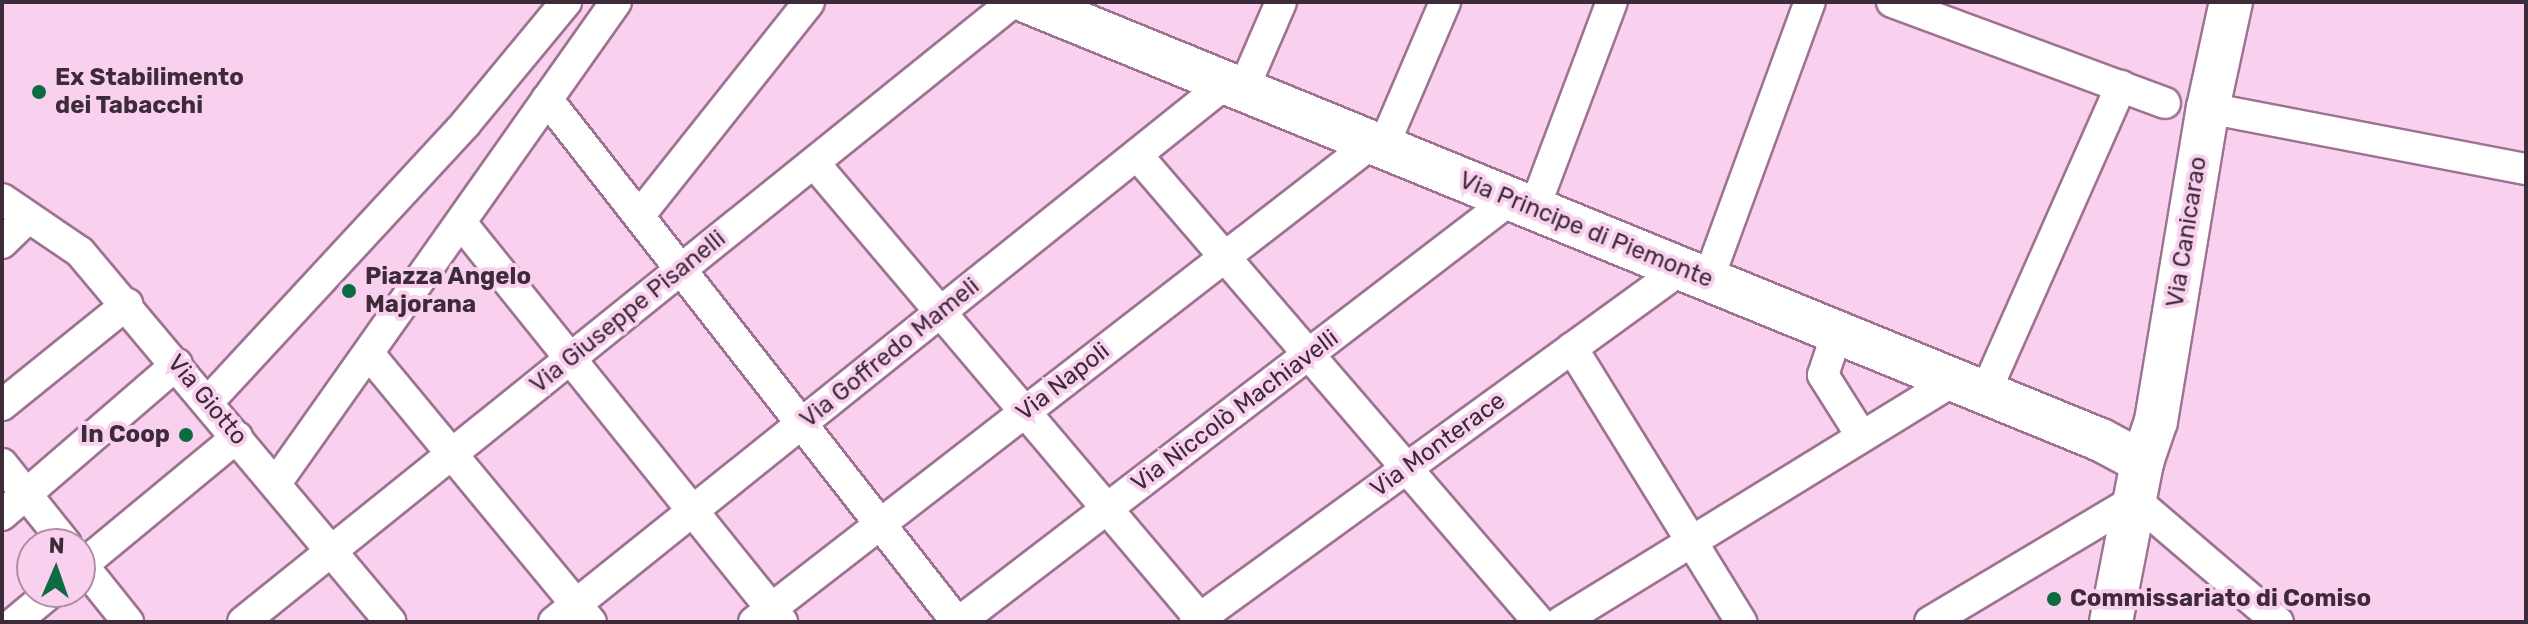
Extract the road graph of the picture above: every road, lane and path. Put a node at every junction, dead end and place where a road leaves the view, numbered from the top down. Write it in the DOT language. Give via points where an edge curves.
graph roads {
  1 [pos="566,2"];
  2 [pos="616,2"];
  3 [pos="809,2"];
  4 [pos="1013,2"];
  5 [pos="1028,2"];
  6 [pos="1281,2"];
  7 [pos="1445,2"];
  8 [pos="1612,2"];
  9 [pos="1810,2"];
  10 [pos="1892,2"];
  11 [pos="2231,2"];
  12 [pos="1234,86"];
  13 [pos="2121,86"];
  14 [pos="2165,103"];
  15 [pos="2208,108"];
  16 [pos="556,111"];
  17 [pos="1378,145"];
  18 [pos="1137,155"];
  19 [pos="814,163"];
  20 [pos="2526,169"];
  21 [pos="2,199"];
  22 [pos="1522,204"];
  23 [pos="639,216"];
  24 [pos="26,220"];
  25 [pos="469,233"];
  26 [pos="2,243"];
  27 [pos="1224,257"];
  28 [pos="681,270"];
  29 [pos="1694,275"];
  30 [pos="127,304"];
  31 [pos="940,312"];
  32 [pos="1837,333"];
  33 [pos="1572,348"];
  34 [pos="1308,356"];
  35 [pos="571,359"];
  36 [pos="376,363"];
  37 [pos="177,364"];
  38 [pos="1969,387"];
  39 [pos="208,402"];
  40 [pos="2,405"];
  41 [pos="1025,412"];
  42 [pos="801,424"];
  43 [pos="1861,435"];
  44 [pos="237,437"];
  45 [pos="452,454"];
  46 [pos="2,464"];
  47 [pos="1404,470"];
  48 [pos="2139,481"];
  49 [pos="276,483"];
  50 [pos="26,494"];
  51 [pos="1107,509"];
  52 [pos="693,510"];
  53 [pos="2,515"];
  54 [pos="880,524"];
  55 [pos="52,528"];
  56 [pos="1689,542"];
  57 [pos="96,545"];
  58 [pos="331,551"];
  59 [pos="96,583"];
  60 [pos="32,608"];
  61 [pos="574,616"];
  62 [pos="769,617"];
  63 [pos="1199,621"];
  64 [pos="15,622"];
  65 [pos="128,622"];
  66 [pos="243,622"];
  67 [pos="391,622"];
  68 [pos="958,622"];
  69 [pos="1539,622"];
  70 [pos="1561,622"];
  71 [pos="1741,622"];
  72 [pos="1930,622"];
  73 [pos="2111,622"];
  74 [pos="2278,622"];
  1 -- 39 [label="street" via="466,123"];
  2 -- 16 [label="street"];
  3 -- 23 [label="street"];
  4 -- 19 [label="street, Via Giuseppe Pisanelli"];
  5 -- 12 [label="main road, Via Principe di Piemonte"];
  6 -- 12 [label="street"];
  7 -- 17 [label="street"];
  8 -- 22 [label="street"];
  9 -- 29 [label="street"];
  10 -- 13 [label="street"];
  11 -- 15 [label="main road, Via Canicarao"];
  12 -- 17 [label="main road, Via Principe di Piemonte"];
  12 -- 18 [label="street, Via Goffredo Mameli"];
  13 -- 14 [label="street"];
  13 -- 38 [label="street"];
  15 -- 20 [label="street"];
  15 -- 48 [label="main road, Via Canicarao" via="2156,421"];
  16 -- 23 [label="street"];
  16 -- 25 [label="street"];
  17 -- 22 [label="main road, Via Principe di Piemonte"];
  17 -- 27 [label="street, Via Napoli"];
  18 -- 27 [label="street"];
  18 -- 31 [label="street, Via Goffredo Mameli"];
  19 -- 28 [label="street, Via Giuseppe Pisanelli"];
  19 -- 31 [label="street"];
  21 -- 24 [label="street, Via Giotto"];
  22 -- 29 [label="main road, Via Principe di Piemonte"];
  22 -- 34 [label="street, Via Niccolò Machiavelli"];
  23 -- 28 [label="street"];
  24 -- 26 [label="street"];
  24 -- 30 [label="street, Via Giotto" via="80,252"];
  25 -- 35 [label="street"];
  25 -- 36 [label="street"];
  27 -- 34 [label="street"];
  27 -- 41 [label="street, Via Napoli"];
  28 -- 35 [label="street, Via Giuseppe Pisanelli"];
  28 -- 42 [label="street"];
  29 -- 32 [label="main road, Via Principe di Piemonte"];
  29 -- 33 [label="street, Via Monterace"];
  30 -- 37 [label="street, Via Giotto"];
  30 -- 40 [label="street"];
  31 -- 41 [label="street"];
  31 -- 42 [label="street, Via Goffredo Mameli"];
  32 -- 38 [label="main road, Via Principe di Piemonte"];
  32 -- 43 [label="street" via="1823,375"];
  33 -- 47 [label="street, Via Monterace"];
  33 -- 56 [label="street"];
  34 -- 47 [label="street"];
  34 -- 51 [label="street, Via Niccolò Machiavelli"];
  35 -- 45 [label="street, Via Giuseppe Pisanelli"];
  35 -- 52 [label="street"];
  36 -- 45 [label="street"];
  36 -- 49 [label="street"];
  37 -- 39 [label="street, Via Giotto"];
  37 -- 50 [label="street"];
  38 -- 43 [label="street"];
  38 -- 48 [label="main road, Via Principe di Piemonte" via="2101,440"];
  39 -- 44 [label="street, Via Giotto"];
  41 -- 51 [label="street"];
  41 -- 54 [label="street, Via Napoli"];
  42 -- 52 [label="street, Via Goffredo Mameli"];
  42 -- 54 [label="street"];
  43 -- 56 [label="street"];
  44 -- 49 [label="street, Via Giotto"];
  44 -- 57 [label="street"];
  45 -- 58 [label="street, Via Giuseppe Pisanelli"];
  45 -- 61 [label="street"];
  46 -- 50 [label="street"];
  47 -- 63 [label="street, Via Monterace"];
  47 -- 69 [label="street"];
  48 -- 72 [label="street"];
  48 -- 73 [label="main road, Via Canicarao"];
  48 -- 74 [label="street"];
  49 -- 58 [label="street, Via Giotto"];
  50 -- 53 [label="street"];
  50 -- 55 [label="street"];
  51 -- 63 [label="street"];
  51 -- 68 [label="street, Via Niccolò Machiavelli"];
  52 -- 61 [label="street, Via Goffredo Mameli"];
  52 -- 62 [label="street"];
  54 -- 62 [label="street, Via Napoli"];
  54 -- 68 [label="street"];
  56 -- 70 [label="street"];
  56 -- 71 [label="street"];
  58 -- 66 [label="street, Via Giuseppe Pisanelli"];
  58 -- 67 [label="street, Via Giotto"];
  59 -- 65 [label="street"];
  60 -- 64 [label="street"];
}
